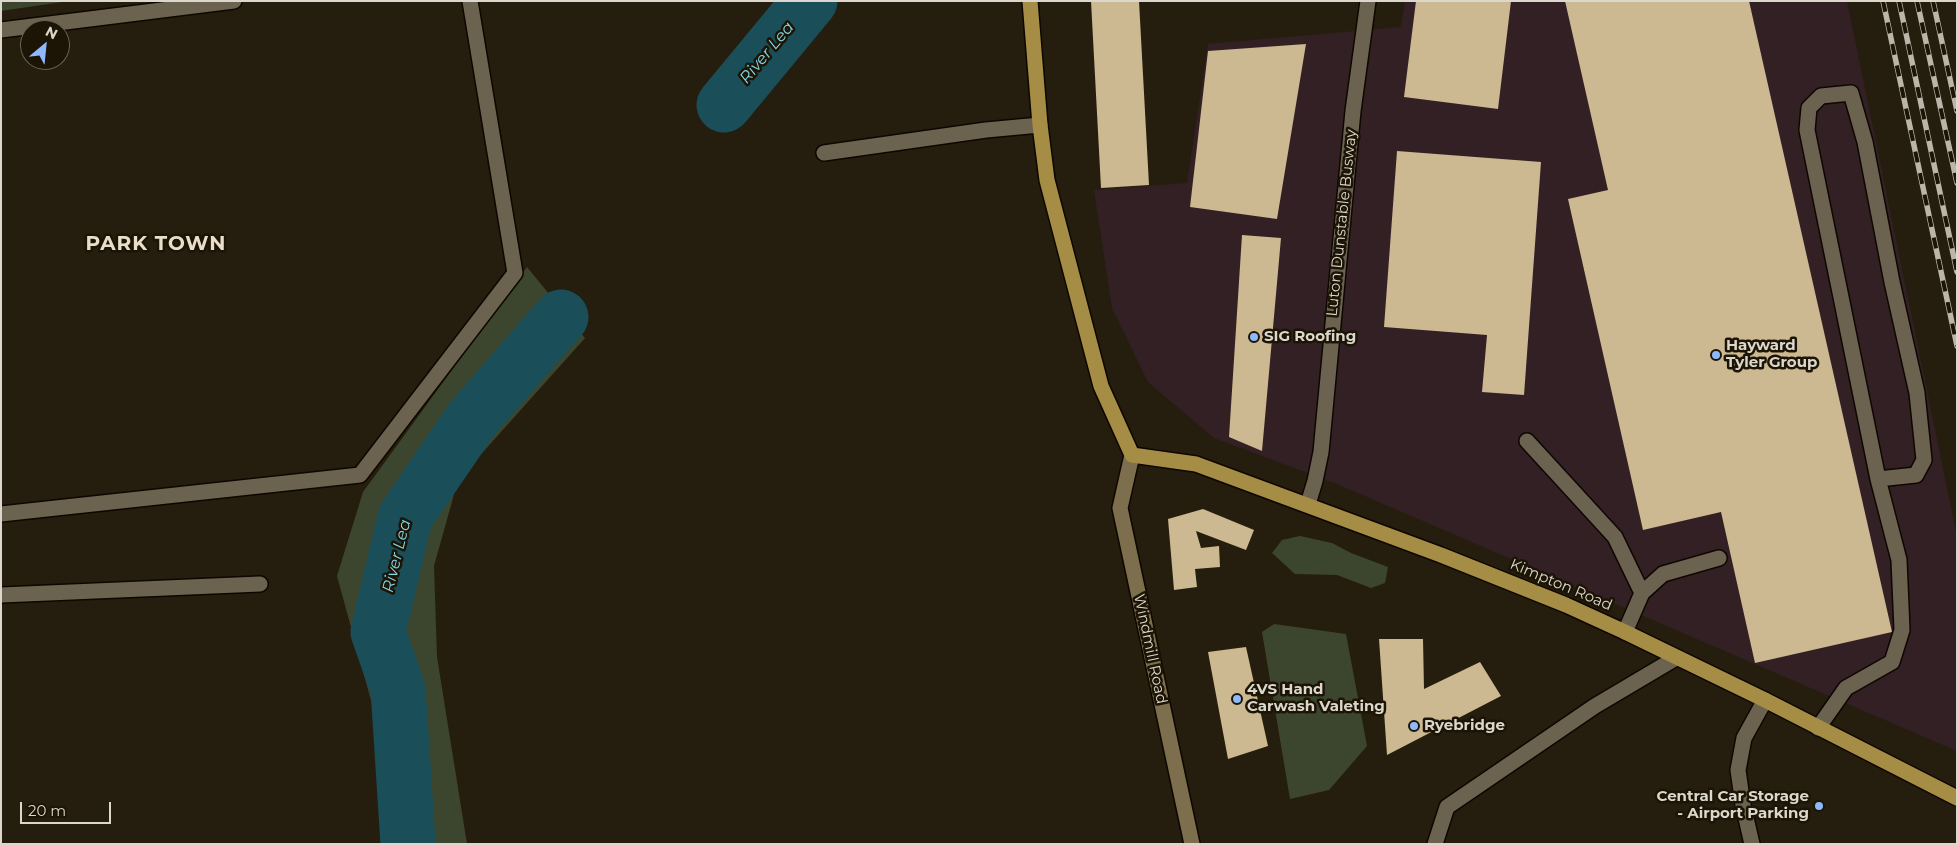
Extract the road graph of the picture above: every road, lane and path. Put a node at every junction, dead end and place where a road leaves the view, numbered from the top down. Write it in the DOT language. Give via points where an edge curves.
graph roads {
  1 [pos="234,1"];
  2 [pos="470,1"];
  3 [pos="1030,1"];
  4 [pos="1368,1"];
  5 [pos="1,30"];
  6 [pos="1040,125"];
  7 [pos="824,153"];
  8 [pos="1527,441"];
  9 [pos="1132,455"];
  10 [pos="1878,479"];
  11 [pos="1308,504"];
  12 [pos="1,514"];
  13 [pos="1719,558"];
  14 [pos="260,584"];
  15 [pos="1642,593"];
  16 [pos="1,595"];
  17 [pos="1625,632"];
  18 [pos="1676,658"];
  19 [pos="1765,700"];
  20 [pos="1818,728"];
  21 [pos="1957,798"];
  22 [pos="1192,844"];
  23 [pos="1435,844"];
  24 [pos="1752,844"];
  1 -- 5 [label="lane"];
  2 -- 12 [label="lane" via="515,273 360,475"];
  3 -- 6 [label="highway"];
  4 -- 11 [label="lane, Luton Dunstable Busway" via="1353,111 1321,452"];
  6 -- 7 [label="lane"];
  6 -- 9 [label="highway" via="1047,180 1101,386"];
  8 -- 15 [label="lane" via="1615,537"];
  9 -- 11 [label="highway, Kimpton Road" via="1196,464"];
  9 -- 22 [label="main road, Windmill Road" via="1120,508"];
  10 -- 10 [label="lane" via="1807,130 1809,108 1821,96 1851,93 1865,142 1917,393 1924,460 1916,476"];
  10 -- 20 [label="lane" via="1899,560 1902,630 1892,662 1846,688"];
  11 -- 17 [label="highway, Kimpton Road" via="1450,558"];
  13 -- 15 [label="lane" via="1663,574"];
  14 -- 16 [label="lane"];
  15 -- 17 [label="lane"];
  17 -- 18 [label="highway, Kimpton Road"];
  18 -- 19 [label="highway, Kimpton Road"];
  18 -- 23 [label="lane" via="1595,706 1447,807"];
  19 -- 20 [label="highway, Kimpton Road"];
  19 -- 24 [label="lane" via="1744,738 1738,770"];
  20 -- 21 [label="highway, Kimpton Road"];
}
